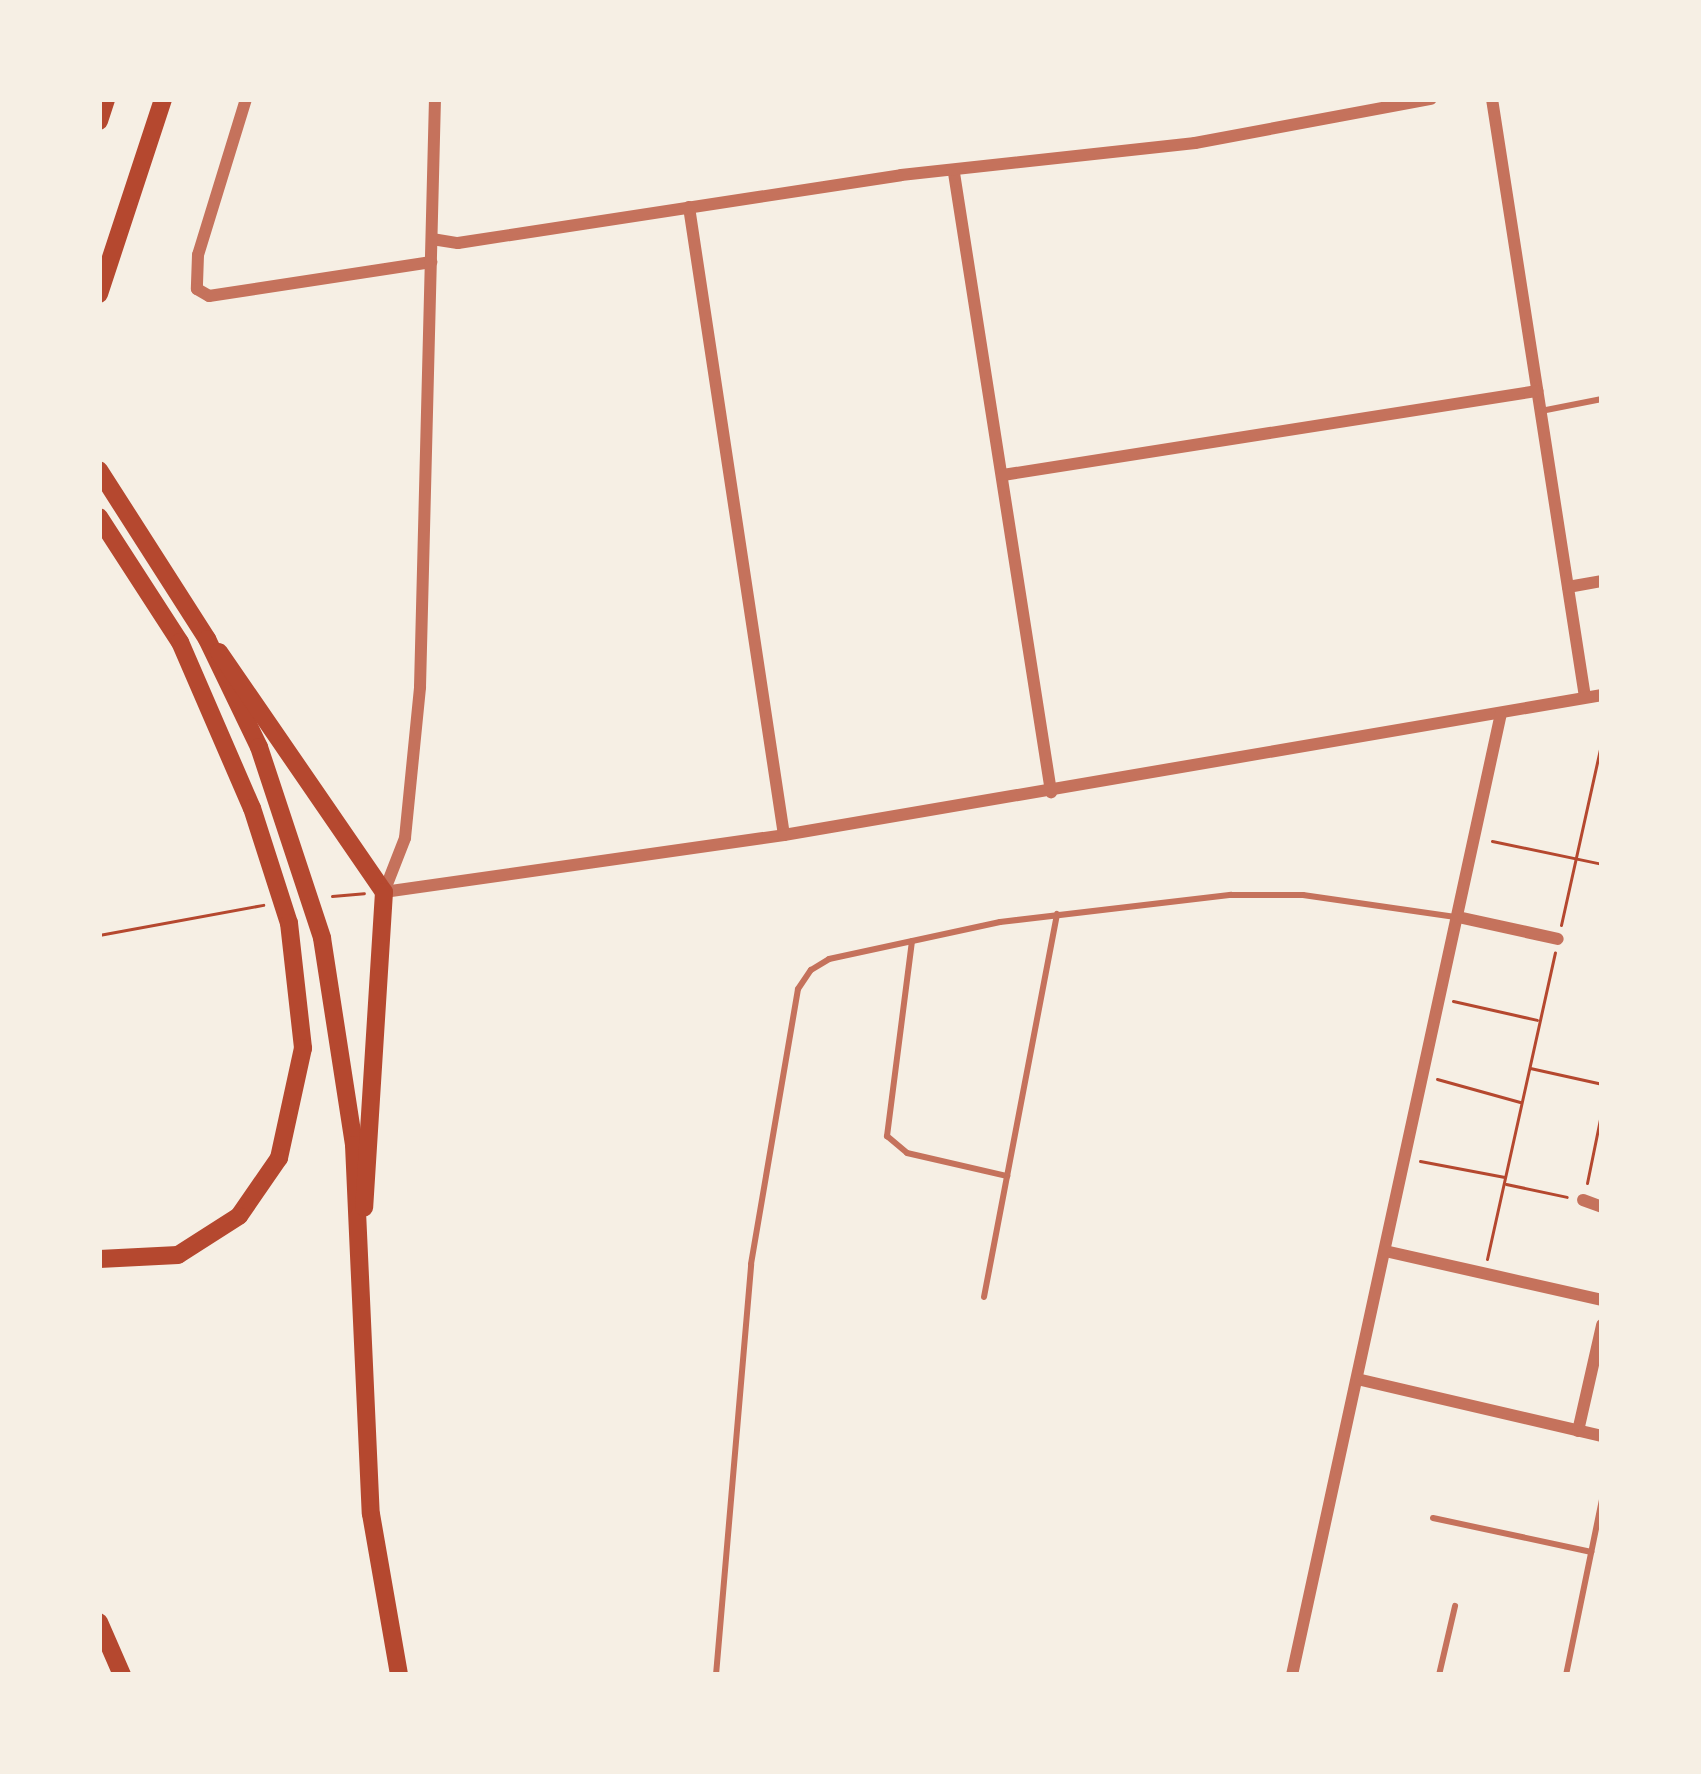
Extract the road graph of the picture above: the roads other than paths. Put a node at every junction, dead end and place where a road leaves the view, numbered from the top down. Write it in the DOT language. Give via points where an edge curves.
graph roads {
  1 [pos="106,99"];
  2 [pos="163,99"];
  3 [pos="246,99"];
  4 [pos="435,99"];
  5 [pos="1431,99"];
  6 [pos="1492,99"];
  7 [pos="99,121"];
  8 [pos="954,173"];
  9 [pos="688,207"];
  10 [pos="432,239"];
  11 [pos="431,262"];
  12 [pos="99,294"];
  13 [pos="1537,391"];
  14 [pos="1602,399"];
  15 [pos="1540,410"];
  16 [pos="99,470"];
  17 [pos="1003,476"];
  18 [pos="99,517"];
  19 [pos="1602,581"];
  20 [pos="1568,587"];
  21 [pos="207,639"];
  22 [pos="1602,695"];
  23 [pos="1585,698"];
  24 [pos="1501,713"];
  25 [pos="1051,792"];
  26 [pos="784,836"];
  27 [pos="384,892"];
  28 [pos="1057,914"];
  29 [pos="1459,917"];
  30 [pos="1558,939"];
  31 [pos="912,941"];
  32 [pos="1007,1177"];
  33 [pos="1583,1201"];
  34 [pos="1602,1207"];
  35 [pos="359,1223"];
  36 [pos="1385,1251"];
  37 [pos="99,1259"];
  38 [pos="984,1297"];
  39 [pos="1602,1300"];
  40 [pos="1602,1325"];
  41 [pos="1357,1379"];
  42 [pos="1578,1431"];
  43 [pos="1602,1436"];
  44 [pos="1602,1500"];
  45 [pos="1433,1519"];
  46 [pos="1591,1552"];
  47 [pos="1455,1606"];
  48 [pos="99,1622"];
  49 [pos="122,1675"];
  50 [pos="400,1675"];
  51 [pos="716,1675"];
  52 [pos="1292,1675"];
  53 [pos="1438,1675"];
  54 [pos="1565,1675"];
  1 -- 7 [label="highway"];
  2 -- 12 [label="highway"];
  3 -- 11 [label="street" via="198,255 194,282 209,296"];
  4 -- 10 [label="street"];
  5 -- 8 [label="street" via="1195,143"];
  6 -- 13 [label="street"];
  8 -- 9 [label="street"];
  8 -- 17 [label="street"];
  9 -- 10 [label="street" via="458,243"];
  9 -- 26 [label="street"];
  10 -- 11 [label="street"];
  11 -- 27 [label="street" via="420,687 405,838"];
  13 -- 15 [label="street"];
  13 -- 17 [label="street"];
  14 -- 15 [label="lane"];
  15 -- 20 [label="street"];
  16 -- 21 [label="highway"];
  17 -- 25 [label="street"];
  18 -- 37 [label="highway" via="180,642 283,902 303,1048 279,1158 254,1201 201,1245 152,1261"];
  19 -- 20 [label="street"];
  20 -- 23 [label="street"];
  21 -- 27 [label="highway"];
  21 -- 35 [label="highway" via="259,747 311,898 347,1071"];
  22 -- 23 [label="street"];
  23 -- 24 [label="street"];
  24 -- 25 [label="street"];
  24 -- 29 [label="street"];
  25 -- 26 [label="street"];
  26 -- 27 [label="street"];
  27 -- 35 [label="highway" via="370,1183"];
  28 -- 29 [label="lane" via="1304,895"];
  28 -- 31 [label="lane"];
  28 -- 32 [label="lane"];
  29 -- 30 [label="street"];
  29 -- 36 [label="street"];
  31 -- 32 [label="lane" via="887,1136 908,1154"];
  31 -- 51 [label="lane" via="830,959 798,989 751,1264"];
  32 -- 38 [label="lane"];
  33 -- 34 [label="street"];
  35 -- 50 [label="highway" via="370,1514"];
  36 -- 39 [label="street"];
  36 -- 41 [label="street"];
  40 -- 42 [label="street"];
  41 -- 42 [label="street"];
  41 -- 52 [label="street"];
  42 -- 43 [label="street"];
  44 -- 46 [label="lane"];
  45 -- 46 [label="lane"];
  46 -- 54 [label="lane"];
  47 -- 53 [label="lane"];
  48 -- 49 [label="highway"];
}
